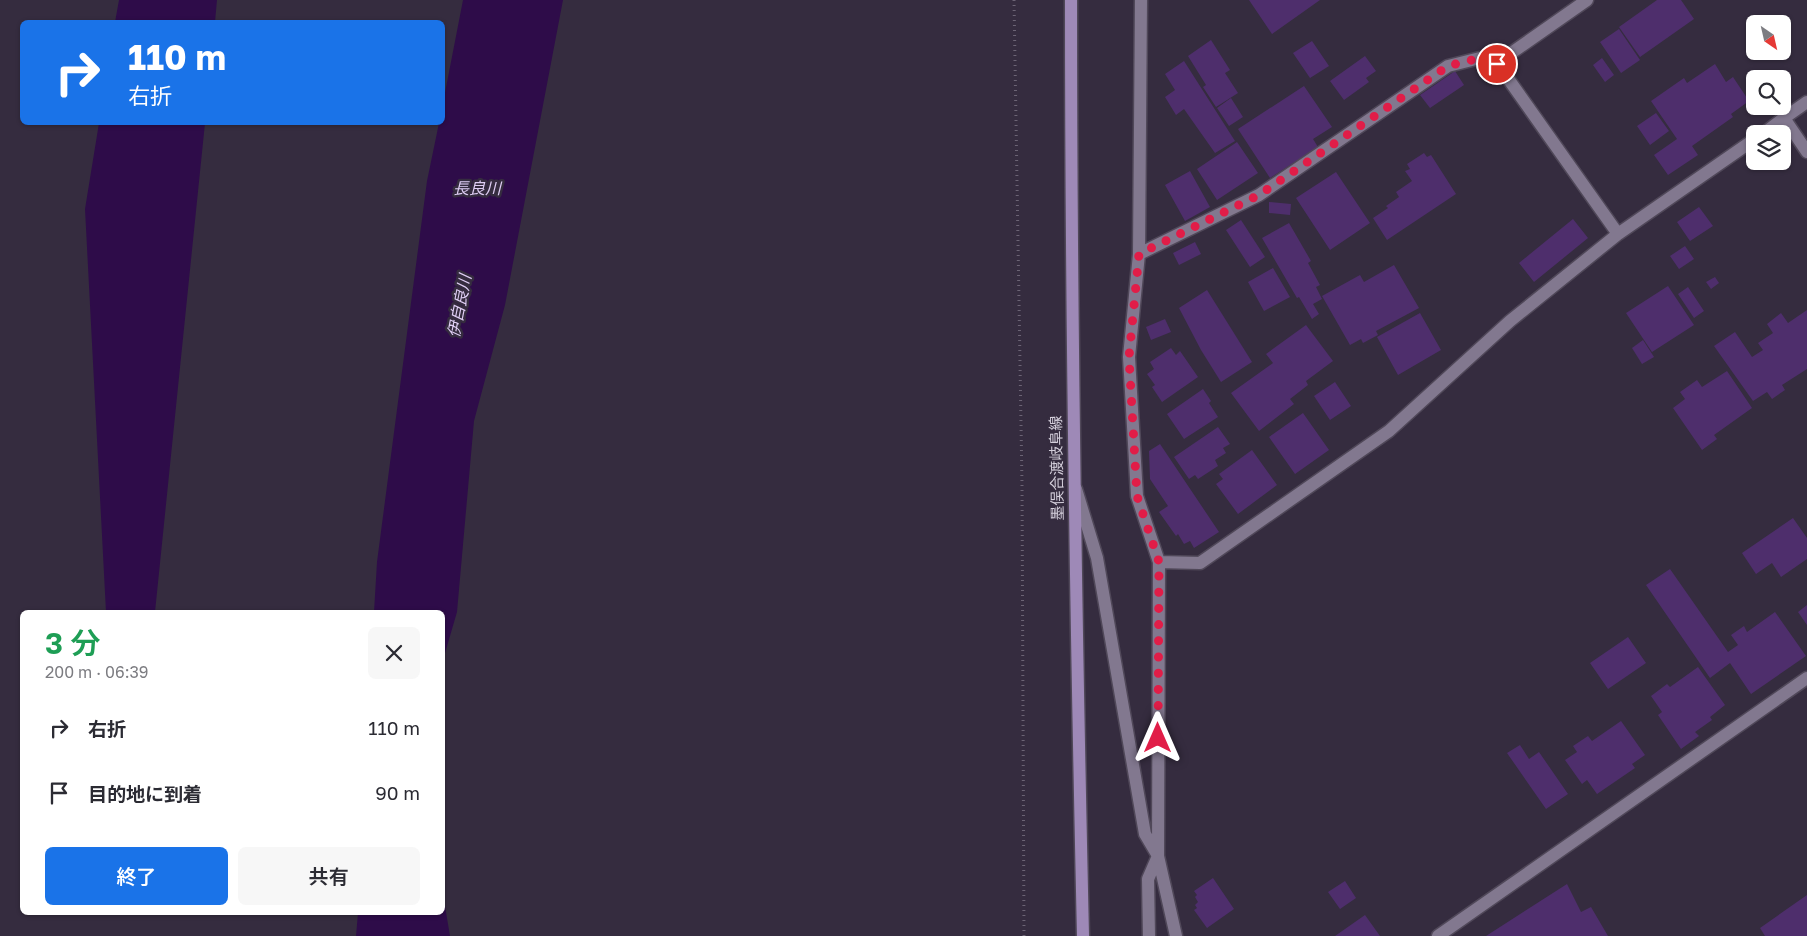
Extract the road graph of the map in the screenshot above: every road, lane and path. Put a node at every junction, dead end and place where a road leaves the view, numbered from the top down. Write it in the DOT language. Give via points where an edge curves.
graph roads {
  1 [pos="1014,0"];
  2 [pos="1070,0"];
  3 [pos="1141,0"];
  4 [pos="1587,0"];
  5 [pos="1497,64"];
  6 [pos="1807,102"];
  7 [pos="1784,118"];
  8 [pos="1775,125"];
  9 [pos="1746,145"];
  10 [pos="1807,152"];
  11 [pos="1618,234"];
  12 [pos="1139,254"];
  13 [pos="1073,479"];
  14 [pos="1159,562"];
  15 [pos="1807,678"];
  16 [pos="1158,856"];
  17 [pos="1024,936"];
  18 [pos="1083,936"];
  19 [pos="1149,936"];
  20 [pos="1176,936"];
  21 [pos="1438,936"];
  1 -- 17 [label="path" via="1022,484"];
  2 -- 13 [label="main road, 墨俣合渡岐阜線"];
  3 -- 12 [label="street"];
  4 -- 5 [label="street"];
  5 -- 11 [label="street"];
  5 -- 12 [label="street" via="1480,58 1448,66 1259,195"];
  6 -- 7 [label="street"];
  7 -- 8 [label="street"];
  7 -- 10 [label="street"];
  9 -- 11 [label="street"];
  11 -- 14 [label="street" via="1510,321 1389,431 1200,563"];
  12 -- 14 [label="street" via="1129,357 1137,496"];
  13 -- 16 [label="street" via="1097,558 1145,834"];
  13 -- 18 [label="main road, 墨俣合渡岐阜線"];
  14 -- 16 [label="street"];
  15 -- 21 [label="street"];
  16 -- 19 [label="street" via="1148,879"];
  16 -- 20 [label="street"];
}
